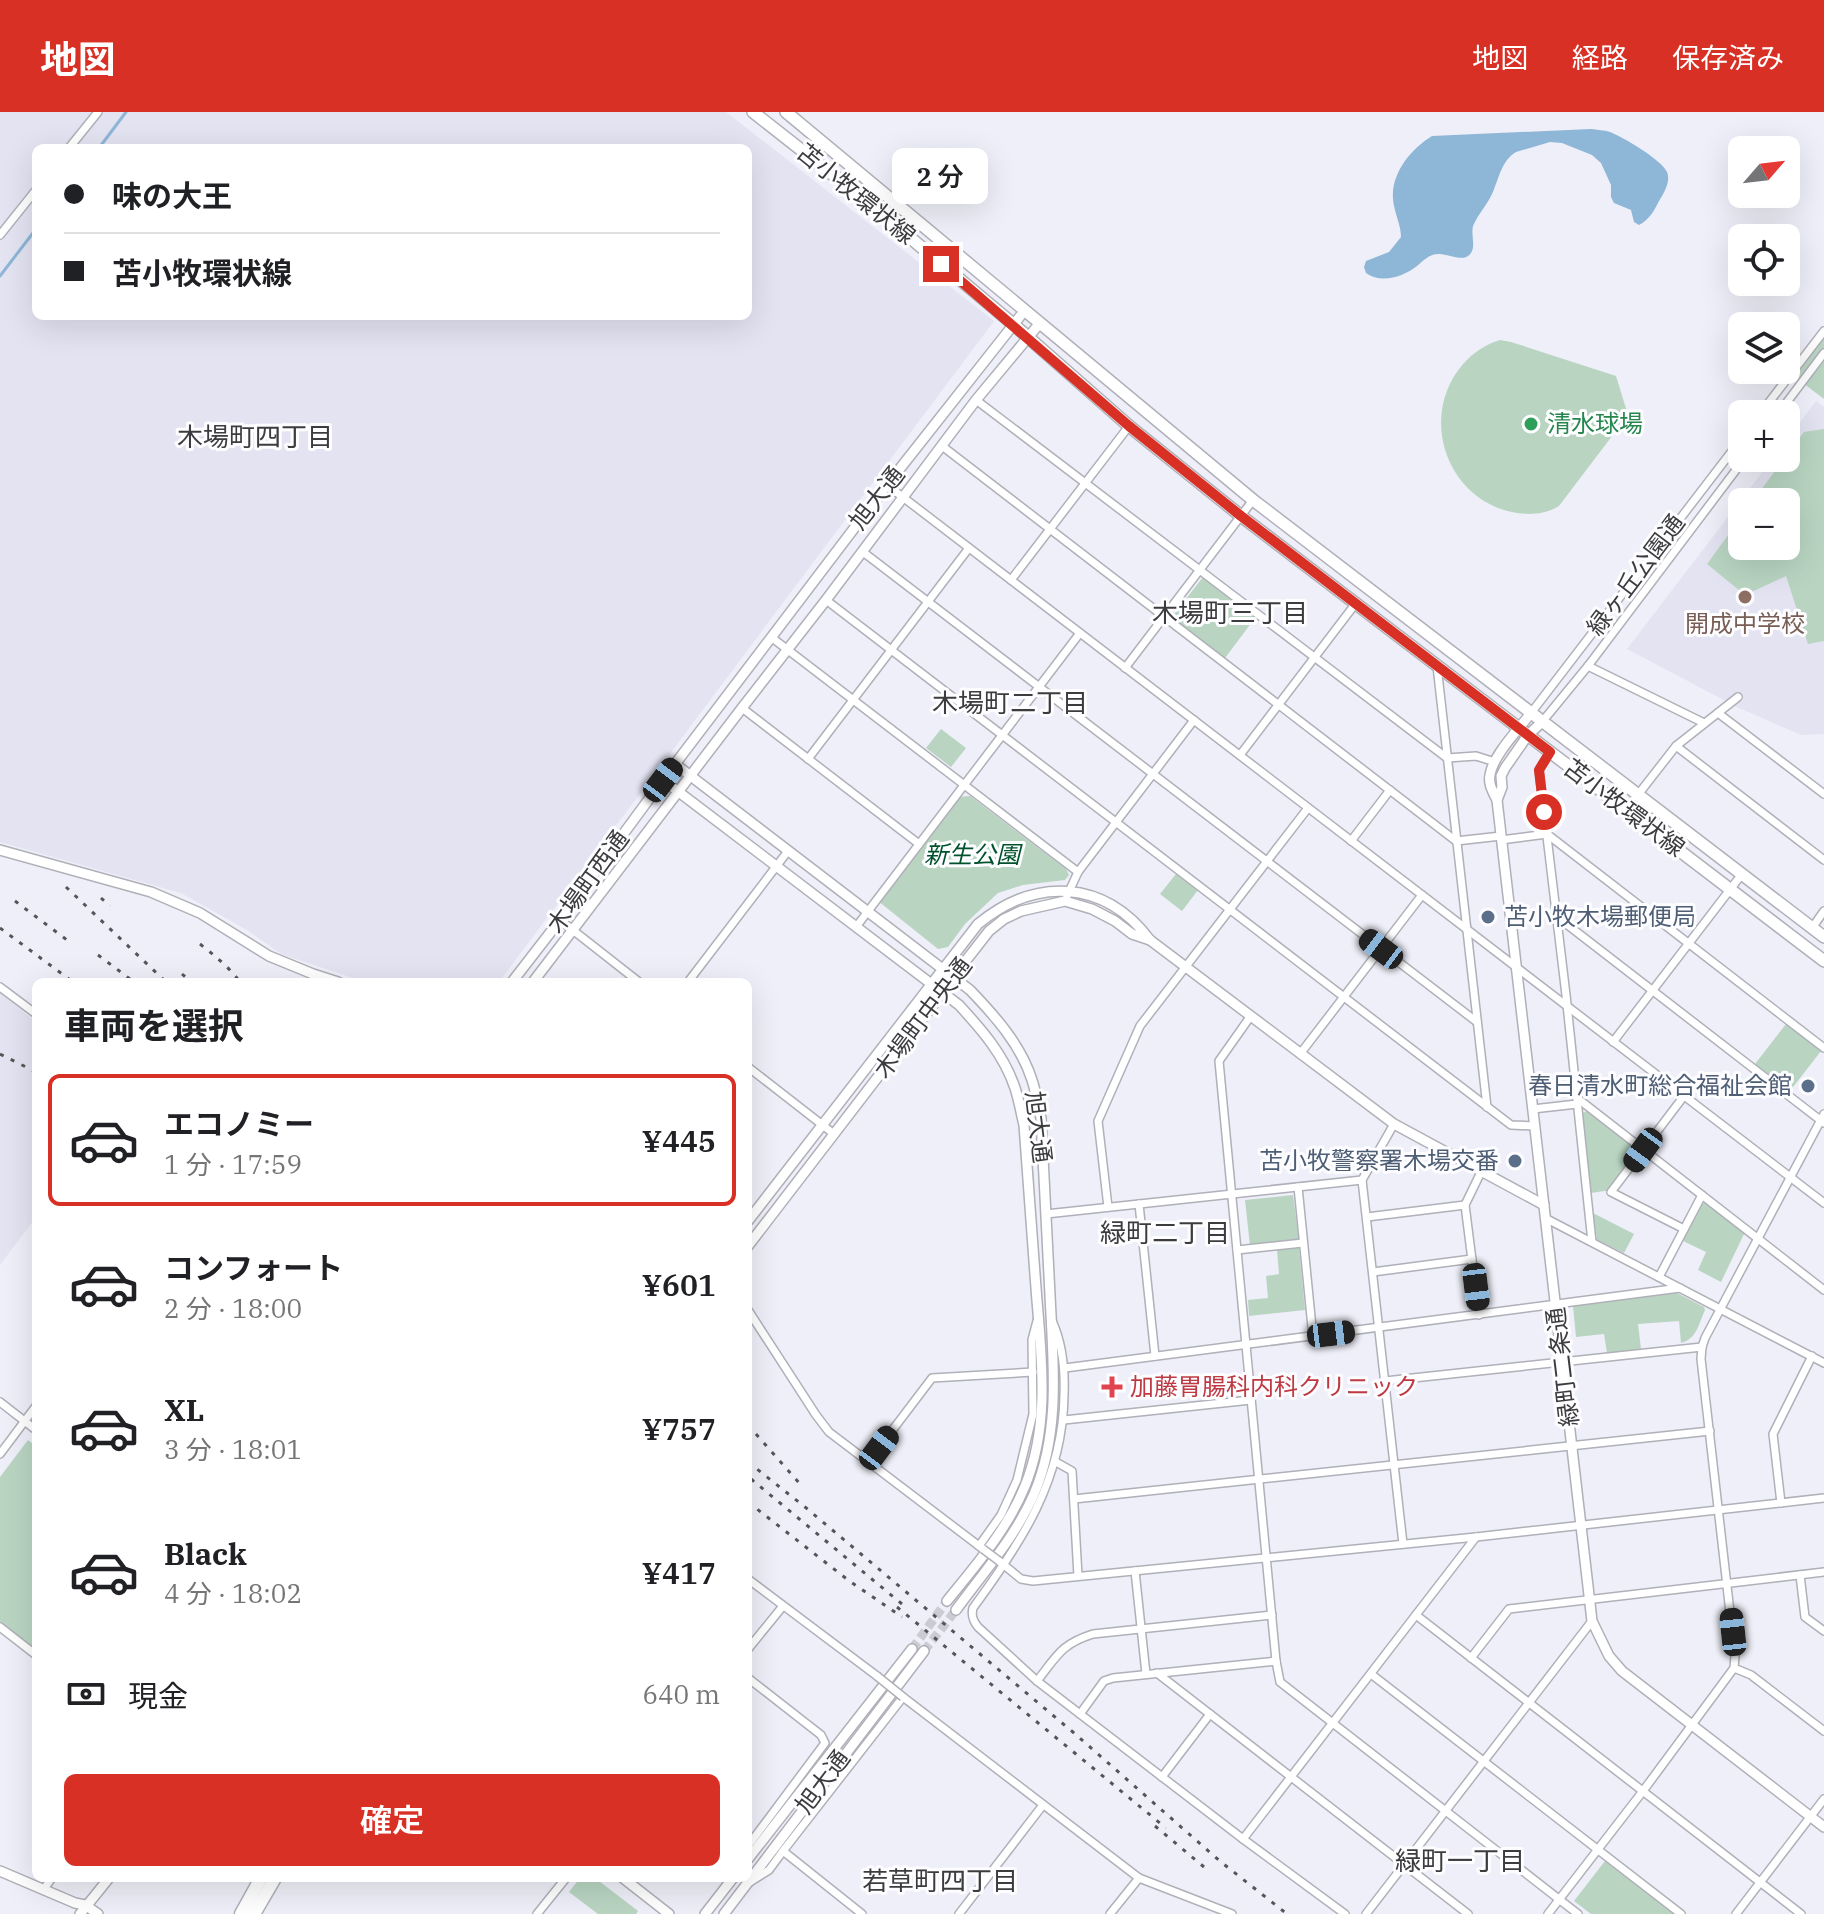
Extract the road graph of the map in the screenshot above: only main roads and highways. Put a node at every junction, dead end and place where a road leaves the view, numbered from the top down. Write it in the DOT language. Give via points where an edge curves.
graph roads {
  1 [pos="753,112"];
  2 [pos="786,112"];
  3 [pos="1824,937"];
  4 [pos="1824,961"];
  5 [pos="259,1882"];
  6 [pos="273,1882"];
  7 [pos="241,1914"];
  8 [pos="254,1914"];
  1 -- 4 [label="main road, 苫小牧環状線" via="1241,516"];
  2 -- 3 [label="main road, 苫小牧環状線" via="1253,500"];
  5 -- 7 [label="main road"];
  6 -- 8 [label="main road"];
}
